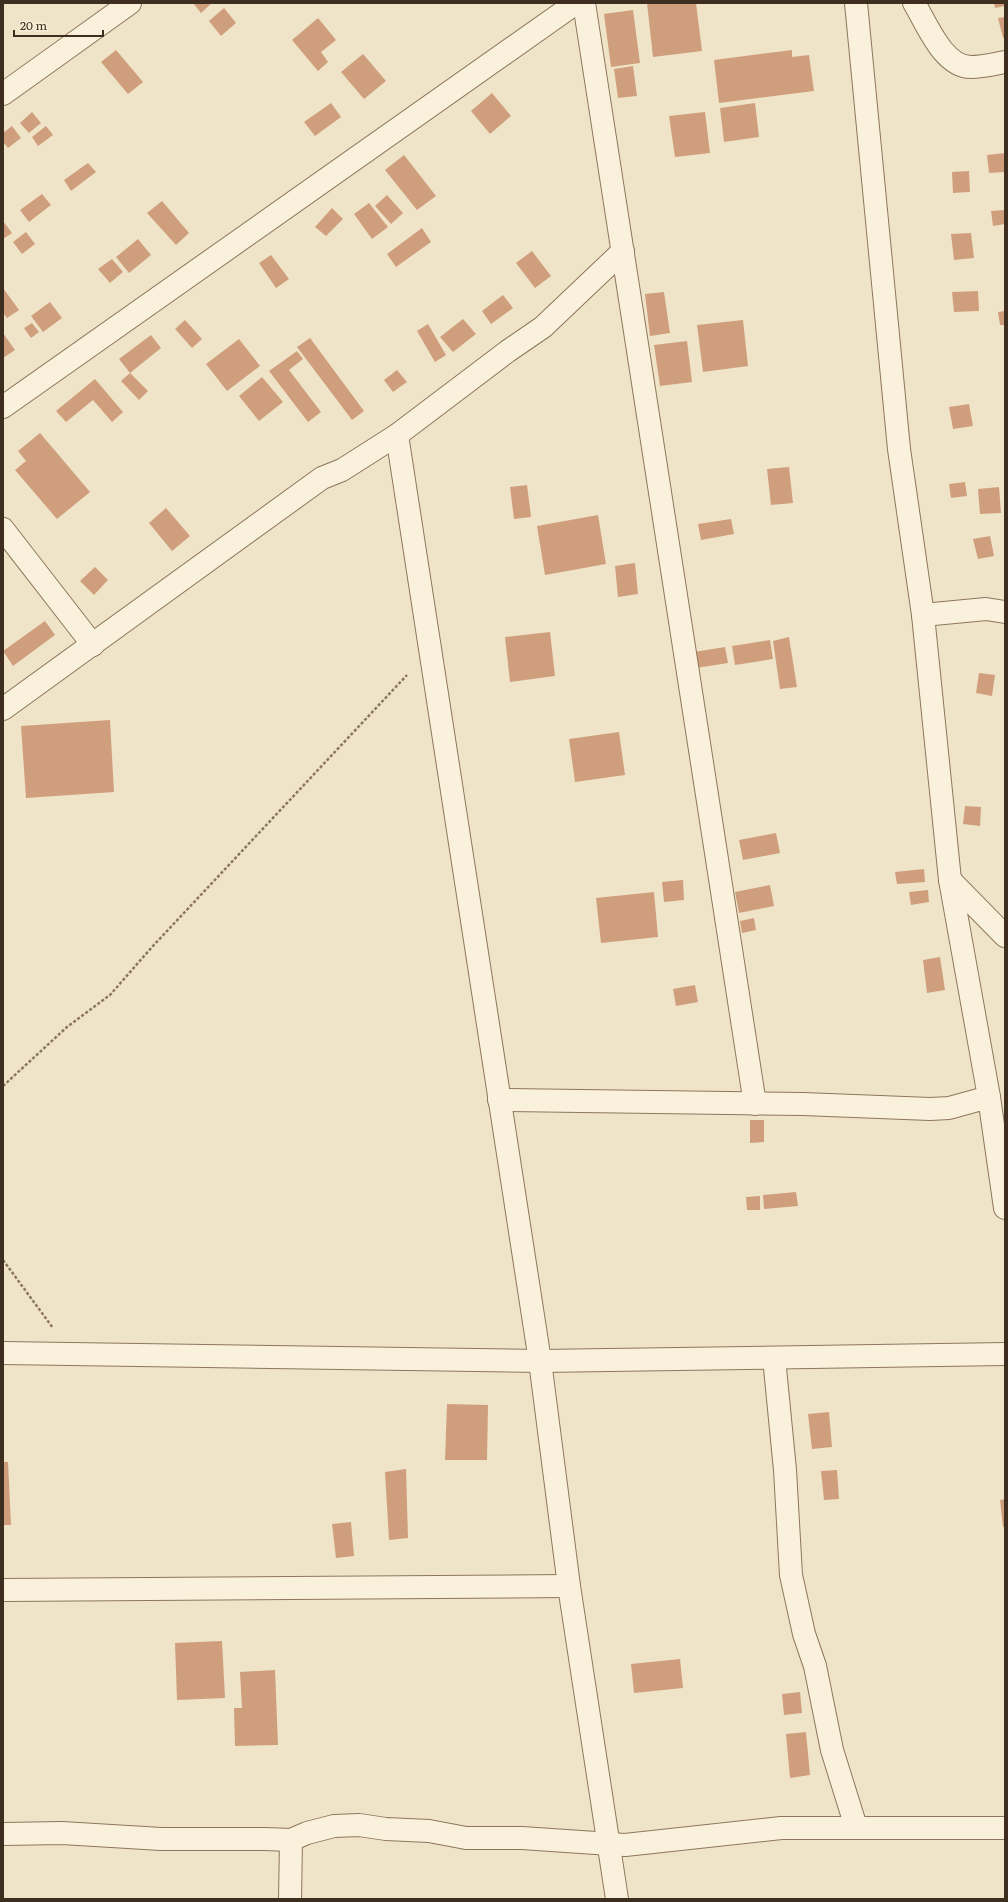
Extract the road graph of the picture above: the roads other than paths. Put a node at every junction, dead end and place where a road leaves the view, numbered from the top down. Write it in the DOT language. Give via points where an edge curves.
graph roads {
  1 [pos="129,3"];
  2 [pos="576,3"];
  3 [pos="584,3"];
  4 [pos="856,3"];
  5 [pos="914,3"];
  6 [pos="1005,62"];
  7 [pos="3,94"];
  8 [pos="623,251"];
  9 [pos="3,407"];
  10 [pos="397,434"];
  11 [pos="3,529"];
  12 [pos="1005,612"];
  13 [pos="923,615"];
  14 [pos="93,645"];
  15 [pos="3,709"];
  16 [pos="950,880"];
  17 [pos="1005,936"];
  18 [pos="989,1097"];
  19 [pos="499,1100"];
  20 [pos="755,1104"];
  21 [pos="1005,1208"];
  22 [pos="3,1353"];
  23 [pos="1005,1354"];
  24 [pos="774,1358"];
  25 [pos="540,1361"];
  26 [pos="569,1586"];
  27 [pos="3,1590"];
  28 [pos="856,1828"];
  29 [pos="1005,1828"];
  30 [pos="3,1834"];
  31 [pos="291,1840"];
  32 [pos="608,1844"];
  33 [pos="290,1899"];
  34 [pos="617,1899"];
  1 -- 7 [label="street"];
  2 -- 9 [label="street"];
  3 -- 8 [label="street"];
  4 -- 13 [label="street" via="899,449"];
  5 -- 6 [label="street" via="947,57 958,64 970,67"];
  8 -- 10 [label="street" via="543,327"];
  8 -- 20 [label="street"];
  10 -- 14 [label="street" via="342,470 322,478"];
  10 -- 19 [label="street"];
  11 -- 14 [label="street"];
  12 -- 13 [label="street" via="986,610"];
  13 -- 16 [label="street"];
  14 -- 15 [label="street"];
  16 -- 17 [label="street"];
  16 -- 18 [label="street"];
  18 -- 20 [label="street" via="949,1108 930,1110"];
  18 -- 21 [label="street"];
  19 -- 20 [label="street"];
  19 -- 25 [label="street"];
  22 -- 25 [label="street"];
  23 -- 24 [label="street"];
  24 -- 25 [label="street"];
  24 -- 28 [label="street" via="792,1575 804,1634 815,1666 832,1750"];
  25 -- 26 [label="street"];
  26 -- 27 [label="street"];
  26 -- 32 [label="street"];
  28 -- 29 [label="street"];
  28 -- 32 [label="street" via="781,1828 643,1844"];
  30 -- 31 [label="street" via="62,1833 161,1839"];
  31 -- 32 [label="street" via="306,1833 334,1826 359,1825 429,1831 466,1838 522,1838"];
  31 -- 33 [label="street"];
  32 -- 34 [label="street"];
}
